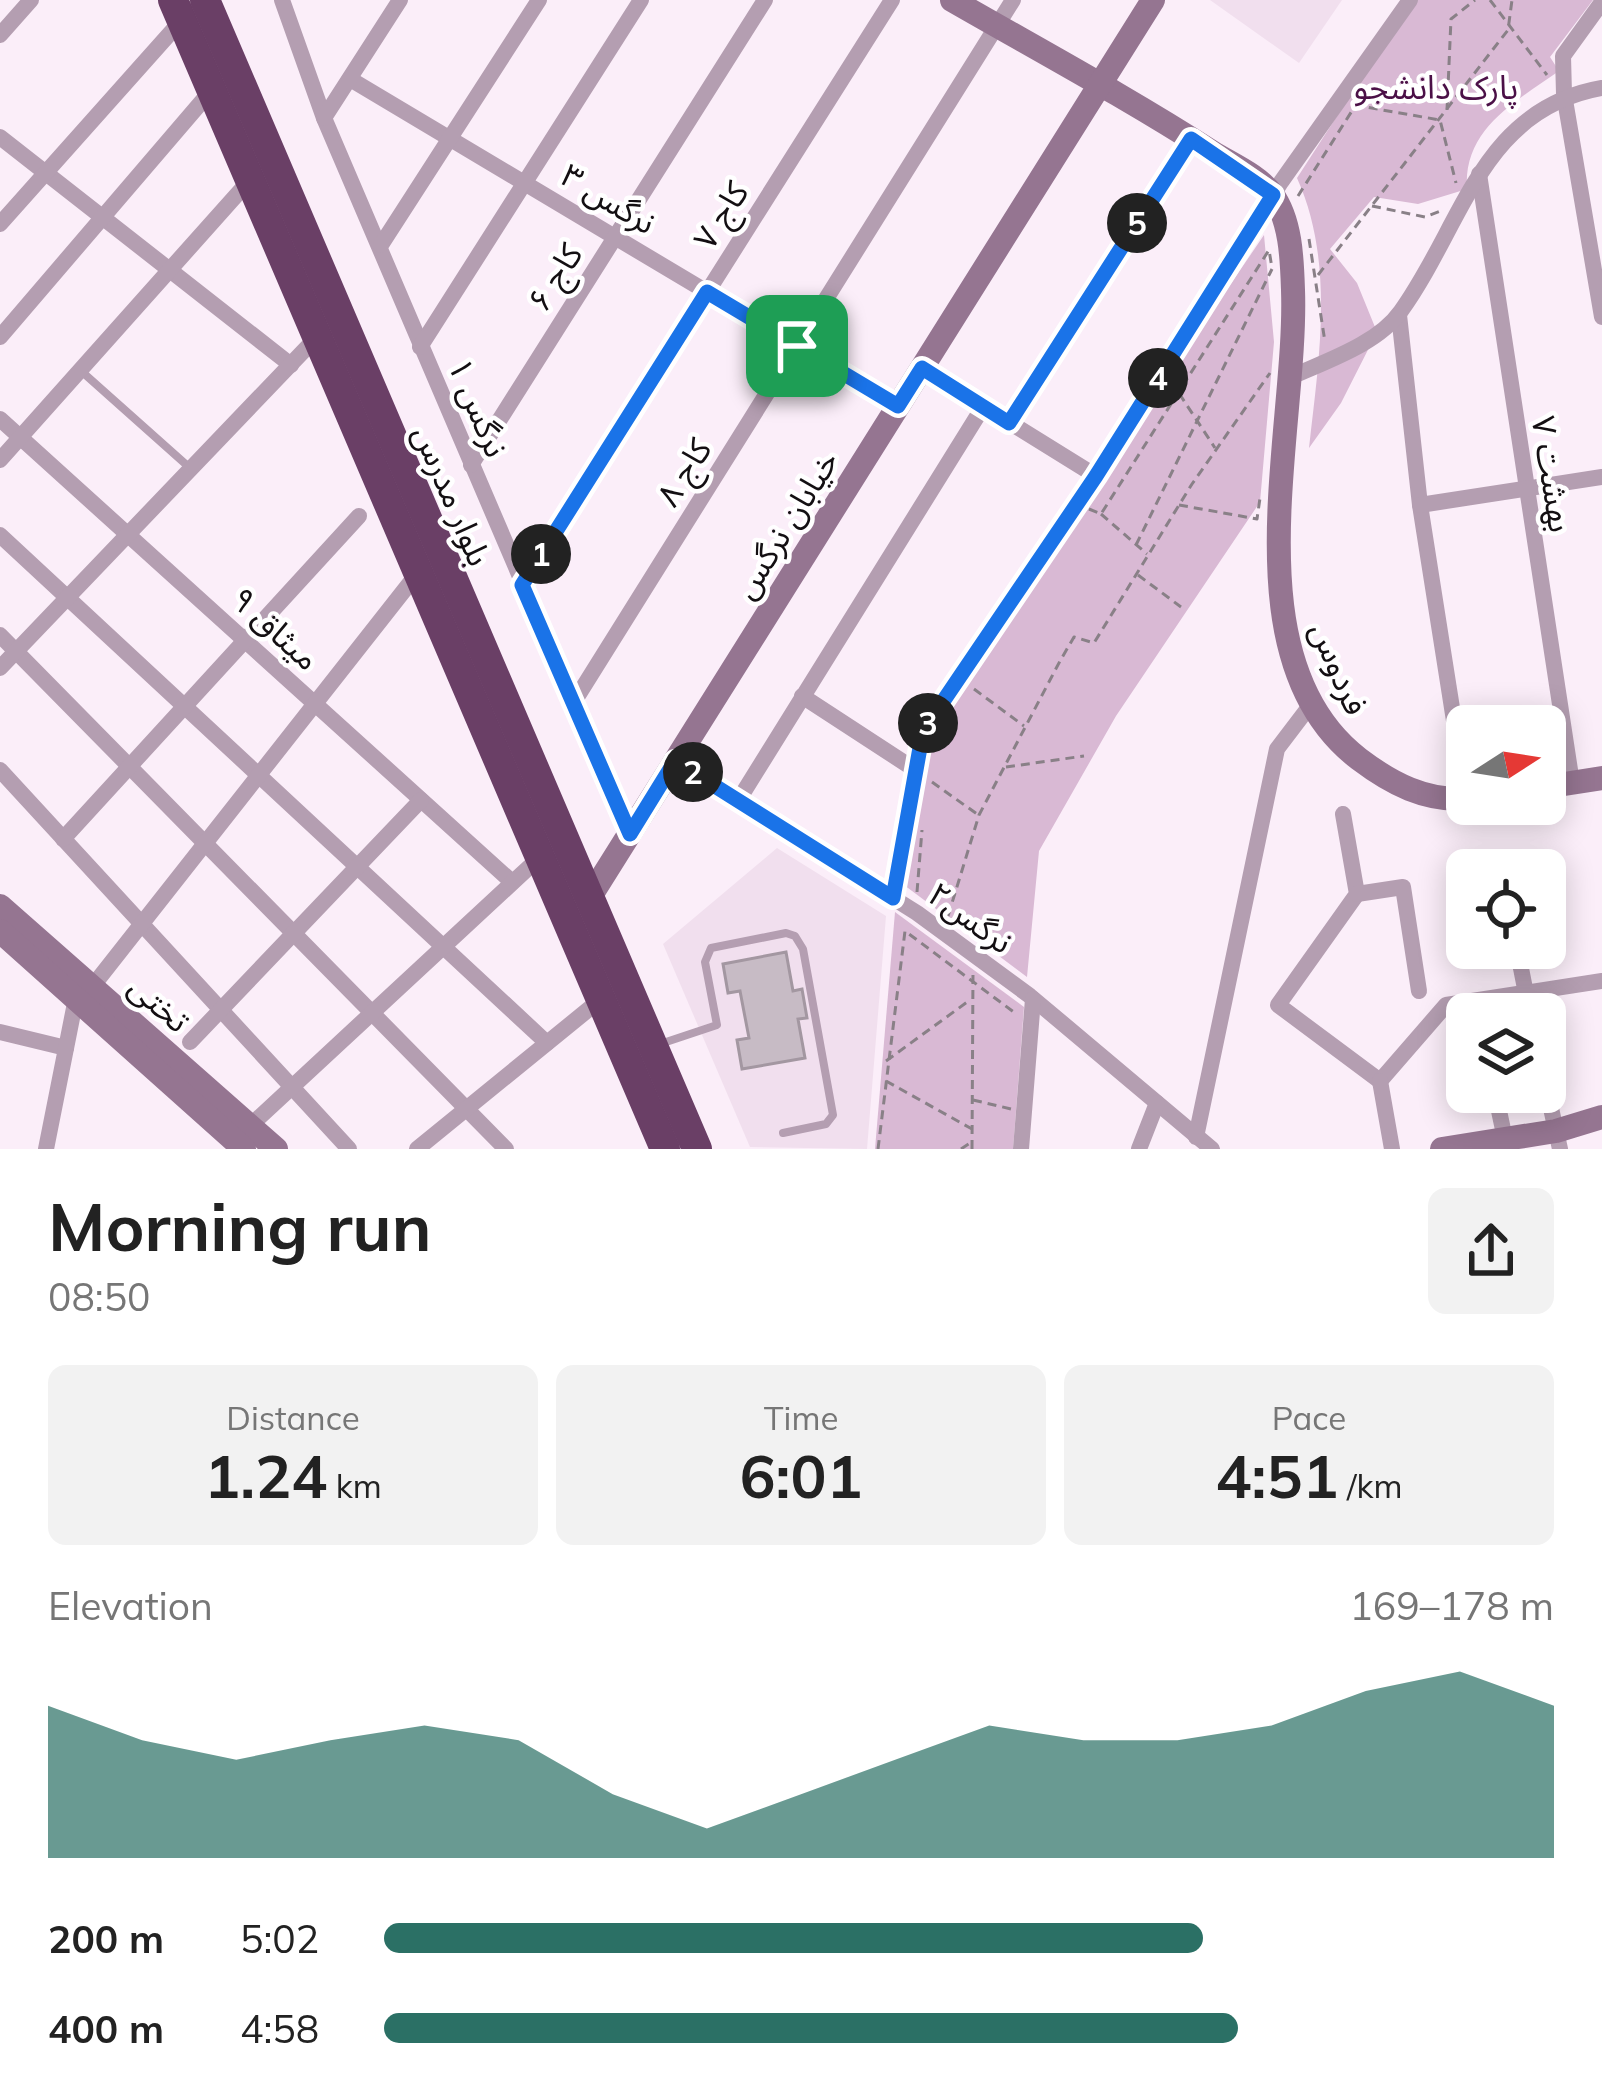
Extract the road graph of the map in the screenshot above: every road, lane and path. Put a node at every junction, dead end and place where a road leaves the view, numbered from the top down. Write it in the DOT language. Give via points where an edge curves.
graph roads {
  1 [pos="31,0"];
  2 [pos="205,0"];
  3 [pos="281,0"];
  4 [pos="400,0"];
  5 [pos="539,0"];
  6 [pos="641,0"];
  7 [pos="765,0"];
  8 [pos="892,0"];
  9 [pos="952,0"];
  10 [pos="1013,0"];
  11 [pos="1153,0"];
  12 [pos="1410,0"];
  13 [pos="1475,0"];
  14 [pos="1490,0"];
  15 [pos="1512,0"];
  16 [pos="1602,2"];
  17 [pos="177,10"];
  18 [pos="997,26"];
  19 [pos="1508,30"];
  20 [pos="0,35"];
  21 [pos="350,79"];
  22 [pos="1099,86"];
  23 [pos="1367,88"];
  24 [pos="1602,88"];
  25 [pos="210,92"];
  26 [pos="1564,94"];
  27 [pos="1349,102"];
  28 [pos="1446,111"];
  29 [pos="324,118"];
  30 [pos="1440,120"];
  31 [pos="0,136"];
  32 [pos="450,138"];
  33 [pos="1191,139"];
  34 [pos="46,172"];
  35 [pos="1479,174"];
  36 [pos="249,181"];
  37 [pos="525,183"];
  38 [pos="1285,196"];
  39 [pos="1461,202"];
  40 [pos="1372,206"];
  41 [pos="103,217"];
  42 [pos="0,224"];
  43 [pos="1308,234"];
  44 [pos="615,237"];
  45 [pos="381,245"];
  46 [pos="1272,269"];
  47 [pos="170,270"];
  48 [pos="1317,276"];
  49 [pos="707,292"];
  50 [pos="1284,293"];
  51 [pos="1399,315"];
  52 [pos="1602,317"];
  53 [pos="0,337"];
  54 [pos="316,338"];
  55 [pos="797,346"];
  56 [pos="420,347"];
  57 [pos="1326,347"];
  58 [pos="291,364"];
  59 [pos="922,368"];
  60 [pos="80,370"];
  61 [pos="1162,371"];
  62 [pos="1283,380"];
  63 [pos="1179,390"];
  64 [pos="898,406"];
  65 [pos="983,407"];
  66 [pos="1195,416"];
  67 [pos="0,419"];
  68 [pos="1009,423"];
  69 [pos="20,437"];
  70 [pos="1216,449"];
  71 [pos="0,460"];
  72 [pos="471,465"];
  73 [pos="191,469"];
  74 [pos="1096,476"];
  75 [pos="1602,477"];
  76 [pos="1525,489"];
  77 [pos="1260,496"];
  78 [pos="1179,505"];
  79 [pos="1420,506"];
  80 [pos="1086,507"];
  81 [pos="1101,514"];
  82 [pos="359,517"];
  83 [pos="0,535"];
  84 [pos="128,535"];
  85 [pos="1136,545"];
  86 [pos="1148,556"];
  87 [pos="417,574"];
  88 [pos="1136,574"];
  89 [pos="522,585"];
  90 [pos="68,598"];
  91 [pos="1181,607"];
  92 [pos="0,635"];
  93 [pos="245,641"];
  94 [pos="16,652"];
  95 [pos="0,668"];
  96 [pos="958,679"];
  97 [pos="802,696"];
  98 [pos="1312,703"];
  99 [pos="187,704"];
  100 [pos="315,704"];
  101 [pos="572,705"];
  102 [pos="1452,705"];
  103 [pos="1025,727"];
  104 [pos="1084,756"];
  105 [pos="675,761"];
  106 [pos="130,766"];
  107 [pos="1004,767"];
  108 [pos="0,770"];
  109 [pos="917,771"];
  110 [pos="258,775"];
  111 [pos="1602,778"];
  112 [pos="1572,783"];
  113 [pos="1566,784"];
  114 [pos="1446,797"];
  115 [pos="924,798"];
  116 [pos="421,800"];
  117 [pos="738,801"];
  118 [pos="1342,814"];
  119 [pos="979,815"];
  120 [pos="922,819"];
  121 [pos="630,834"];
  122 [pos="63,839"];
  123 [pos="205,843"];
  124 [pos="538,858"];
  125 [pos="357,867"];
  126 [pos="512,882"];
  127 [pos="1357,894"];
  128 [pos="893,898"];
  129 [pos="588,900"];
  130 [pos="916,902"];
  131 [pos="0,906"];
  132 [pos="946,923"];
  133 [pos="142,924"];
  134 [pos="0,931"];
  135 [pos="294,933"];
  136 [pos="444,947"];
  137 [pos="35,949"];
  138 [pos="975,956"];
  139 [pos="1521,969"];
  140 [pos="971,981"];
  141 [pos="1602,981"];
  142 [pos="1419,991"];
  143 [pos="84,992"];
  144 [pos="1526,993"];
  145 [pos="972,999"];
  146 [pos="1034,999"];
  147 [pos="600,1000"];
  148 [pos="1446,1005"];
  149 [pos="221,1010"];
  150 [pos="372,1013"];
  151 [pos="1023,1019"];
  152 [pos="0,1032"];
  153 [pos="190,1042"];
  154 [pos="548,1043"];
  155 [pos="66,1048"];
  156 [pos="650,1048"];
  157 [pos="886,1060"];
  158 [pos="885,1080"];
  159 [pos="1380,1081"];
  160 [pos="292,1087"];
  161 [pos="972,1100"];
  162 [pos="1157,1103"];
  163 [pos="467,1108"];
  164 [pos="1024,1113"];
  165 [pos="1499,1113"];
  166 [pos="1602,1117"];
  167 [pos="971,1129"];
  168 [pos="783,1133"];
  169 [pos="1196,1136"];
  170 [pos="247,1138"];
  171 [pos="1505,1139"];
  172 [pos="1558,1140"];
  173 [pos="972,1146"];
  174 [pos="46,1149"];
  175 [pos="276,1149"];
  176 [pos="349,1149"];
  177 [pos="417,1149"];
  178 [pos="506,1149"];
  179 [pos="665,1149"];
  180 [pos="697,1149"];
  181 [pos="878,1149"];
  182 [pos="961,1149"];
  183 [pos="1021,1149"];
  184 [pos="1138,1149"];
  185 [pos="1212,1149"];
  186 [pos="1392,1149"];
  187 [pos="1448,1149"];
  1 -- 20 [label="street"];
  2 -- 129 [label="highway, بلوار مدرس"];
  3 -- 29 [label="street, نرگس ۱"];
  4 -- 21 [label="street"];
  5 -- 32 [label="street"];
  6 -- 37 [label="street"];
  7 -- 44 [label="street, کاج ۶"];
  8 -- 49 [label="street, کاج ۷"];
  9 -- 18 [label="street"];
  10 -- 18 [label="street, کاج ۸"];
  11 -- 22 [label="street, خیابان نرگس"];
  12 -- 27 [label="street"];
  13 -- 28 [label="path" via="1451,19"];
  14 -- 19 [label="path"];
  15 -- 19 [label="path"];
  16 -- 26 [label="street" via="1563,56"];
  17 -- 25 [label="highway, بلوار مدرس"];
  17 -- 34 [label="street"];
  18 -- 22 [label="street"];
  18 -- 55 [label="street, کاج ۸"];
  19 -- 26 [label="path"];
  19 -- 28 [label="path"];
  21 -- 29 [label="street"];
  21 -- 32 [label="street, نرگس ۳"];
  22 -- 33 [label="street"];
  22 -- 59 [label="street, خیابان نرگس"];
  23 -- 27 [label="path"];
  24 -- 26 [label="street"];
  25 -- 36 [label="highway, بلوار مدرس"];
  25 -- 41 [label="street"];
  26 -- 35 [label="street" via="1510,133"];
  26 -- 52 [label="street"];
  27 -- 30 [label="path"];
  27 -- 38 [label="street"];
  27 -- 38 [label="path"];
  28 -- 30 [label="path"];
  29 -- 45 [label="street, نرگس ۱"];
  30 -- 39 [label="path"];
  30 -- 40 [label="path"];
  31 -- 34 [label="street"];
  32 -- 37 [label="street, نرگس ۳"];
  32 -- 45 [label="street"];
  33 -- 38 [label="street"];
  33 -- 68 [label="street"];
  34 -- 41 [label="street"];
  34 -- 42 [label="street"];
  35 -- 39 [label="street"];
  35 -- 76 [label="street, بهشت ۷"];
  36 -- 47 [label="street"];
  36 -- 54 [label="highway, بلوار مدرس"];
  37 -- 44 [label="street, نرگس ۳"];
  37 -- 56 [label="street"];
  38 -- 50 [label="street, فردوس"];
  38 -- 61 [label="street"];
  39 -- 40 [label="path" via="1425,218"];
  39 -- 51 [label="street"];
  40 -- 48 [label="path"];
  41 -- 47 [label="street"];
  41 -- 53 [label="street"];
  43 -- 48 [label="path"];
  44 -- 49 [label="street, نرگس ۳"];
  44 -- 72 [label="street, کاج ۶"];
  45 -- 56 [label="street, نرگس ۱"];
  46 -- 50 [label="path"];
  46 -- 63 [label="path" via="1269,250"];
  46 -- 66 [label="path"];
  47 -- 58 [label="street"];
  47 -- 60 [label="street"];
  48 -- 50 [label="path"];
  48 -- 57 [label="path"];
  49 -- 55 [label="street, نرگس ۳"];
  49 -- 89 [label="street, کاج ۷"];
  50 -- 62 [label="street, فردوس"];
  51 -- 62 [label="street"];
  51 -- 79 [label="street"];
  54 -- 58 [label="street"];
  54 -- 87 [label="highway, بلوار مدرس"];
  55 -- 64 [label="street, نرگس ۳"];
  55 -- 101 [label="street, کاج ۸"];
  56 -- 72 [label="street, نرگس ۱"];
  58 -- 73 [label="street"];
  59 -- 64 [label="street, خیابان نرگس"];
  59 -- 65 [label="street"];
  60 -- 69 [label="street"];
  60 -- 73 [label="lane"];
  61 -- 63 [label="path"];
  61 -- 74 [label="street"];
  62 -- 70 [label="path" via="1278,360"];
  62 -- 98 [label="street, فردوس" via="1278,545 1288,636"];
  63 -- 66 [label="path"];
  63 -- 81 [label="path"];
  64 -- 105 [label="street, خیابان نرگس"];
  65 -- 68 [label="street"];
  65 -- 97 [label="street"];
  66 -- 70 [label="path"];
  66 -- 85 [label="path"];
  67 -- 69 [label="street, میثاق ۹"];
  68 -- 74 [label="street"];
  69 -- 71 [label="street"];
  69 -- 84 [label="street, میثاق ۹"];
  70 -- 78 [label="path"];
  72 -- 89 [label="street, نرگس ۱"];
  73 -- 84 [label="street"];
  74 -- 96 [label="street"];
  75 -- 76 [label="street"];
  76 -- 79 [label="street"];
  76 -- 112 [label="street, بهشت ۷"];
  77 -- 78 [label="path" via="1257,519"];
  78 -- 86 [label="path"];
  79 -- 102 [label="street"];
  80 -- 81 [label="path"];
  81 -- 85 [label="path"];
  82 -- 93 [label="street"];
  83 -- 90 [label="street"];
  84 -- 90 [label="street"];
  84 -- 93 [label="street, میثاق ۹"];
  85 -- 86 [label="path"];
  86 -- 88 [label="path"];
  87 -- 100 [label="street"];
  87 -- 124 [label="highway, بلوار مدرس"];
  88 -- 91 [label="path"];
  88 -- 103 [label="path" via="1094,644 1074,638"];
  89 -- 101 [label="street, نرگس ۱"];
  90 -- 94 [label="street"];
  90 -- 99 [label="street"];
  92 -- 94 [label="street"];
  93 -- 99 [label="street"];
  93 -- 100 [label="street, میثاق ۹"];
  94 -- 95 [label="street"];
  94 -- 106 [label="street"];
  96 -- 103 [label="path"];
  96 -- 109 [label="street" via="923,731"];
  97 -- 109 [label="street"];
  97 -- 117 [label="street"];
  98 -- 114 [label="street, فردوس" via="1336,742 1377,772 1420,795"];
  98 -- 169 [label="street" via="1276,749"];
  99 -- 106 [label="street"];
  99 -- 110 [label="street"];
  100 -- 110 [label="street"];
  100 -- 116 [label="street, میثاق ۹"];
  101 -- 121 [label="street, نرگس ۱"];
  103 -- 107 [label="path"];
  104 -- 107 [label="path"];
  105 -- 117 [label="street, نرگس۲"];
  105 -- 121 [label="street, خیابان نرگس"];
  106 -- 122 [label="street"];
  106 -- 123 [label="street"];
  107 -- 119 [label="path"];
  108 -- 122 [label="street"];
  109 -- 128 [label="street"];
  110 -- 123 [label="street"];
  110 -- 125 [label="street"];
  111 -- 112 [label="street"];
  112 -- 113 [label="street"];
  115 -- 119 [label="path" via="925,777"];
  116 -- 125 [label="street"];
  116 -- 126 [label="street, میثاق ۹"];
  117 -- 128 [label="street, نرگس۲"];
  118 -- 127 [label="street"];
  119 -- 132 [label="path"];
  120 -- 130 [label="path"];
  121 -- 129 [label="street, خیابان نرگس"];
  122 -- 133 [label="street"];
  123 -- 133 [label="street"];
  123 -- 135 [label="street"];
  124 -- 126 [label="street"];
  124 -- 147 [label="highway, بلوار مدرس"];
  125 -- 135 [label="street"];
  125 -- 136 [label="street"];
  126 -- 136 [label="street"];
  127 -- 142 [label="street" via="1403,887"];
  127 -- 159 [label="street" via="1278,1005"];
  128 -- 138 [label="street, نرگس۲"];
  129 -- 156 [label="highway, بلوار مدرس"];
  131 -- 137 [label="street, تختی"];
  133 -- 143 [label="street"];
  133 -- 149 [label="street"];
  134 -- 137 [label="street, تختی"];
  135 -- 149 [label="street"];
  135 -- 150 [label="street"];
  136 -- 150 [label="street"];
  136 -- 154 [label="street"];
  137 -- 143 [label="street, تختی"];
  138 -- 140 [label="path"];
  138 -- 146 [label="street, نرگس۲"];
  139 -- 144 [label="street"];
  140 -- 145 [label="path"];
  140 -- 151 [label="path"];
  140 -- 157 [label="path" via="905,931"];
  141 -- 144 [label="street"];
  143 -- 155 [label="street"];
  143 -- 170 [label="street, تختی"];
  145 -- 157 [label="path"];
  145 -- 161 [label="path"];
  146 -- 162 [label="street, نرگس۲"];
  146 -- 164 [label="street"];
  147 -- 154 [label="street"];
  147 -- 179 [label="highway, بلوار مدرس"];
  148 -- 159 [label="street"];
  149 -- 153 [label="street"];
  149 -- 160 [label="street"];
  150 -- 160 [label="street"];
  150 -- 163 [label="street"];
  152 -- 155 [label="street"];
  154 -- 163 [label="street"];
  155 -- 174 [label="street"];
  156 -- 168 [label="lane" via="717,1025 705,962 711,948 796,936 833,1111 826,1124"];
  156 -- 180 [label="highway, بلوار مدرس"];
  157 -- 158 [label="path"];
  158 -- 167 [label="path"];
  158 -- 181 [label="path"];
  159 -- 186 [label="street"];
  160 -- 170 [label="street"];
  160 -- 176 [label="street"];
  161 -- 164 [label="path"];
  161 -- 167 [label="path"];
  162 -- 169 [label="street, نرگس۲"];
  162 -- 184 [label="street"];
  163 -- 177 [label="street"];
  163 -- 178 [label="street"];
  164 -- 183 [label="street"];
  165 -- 171 [label="street"];
  166 -- 172 [label="street"];
  167 -- 173 [label="path"];
  169 -- 185 [label="street, نرگس۲"];
  170 -- 175 [label="street, تختی"];
  171 -- 172 [label="street"];
  171 -- 187 [label="street"];
  173 -- 182 [label="path"];
}
